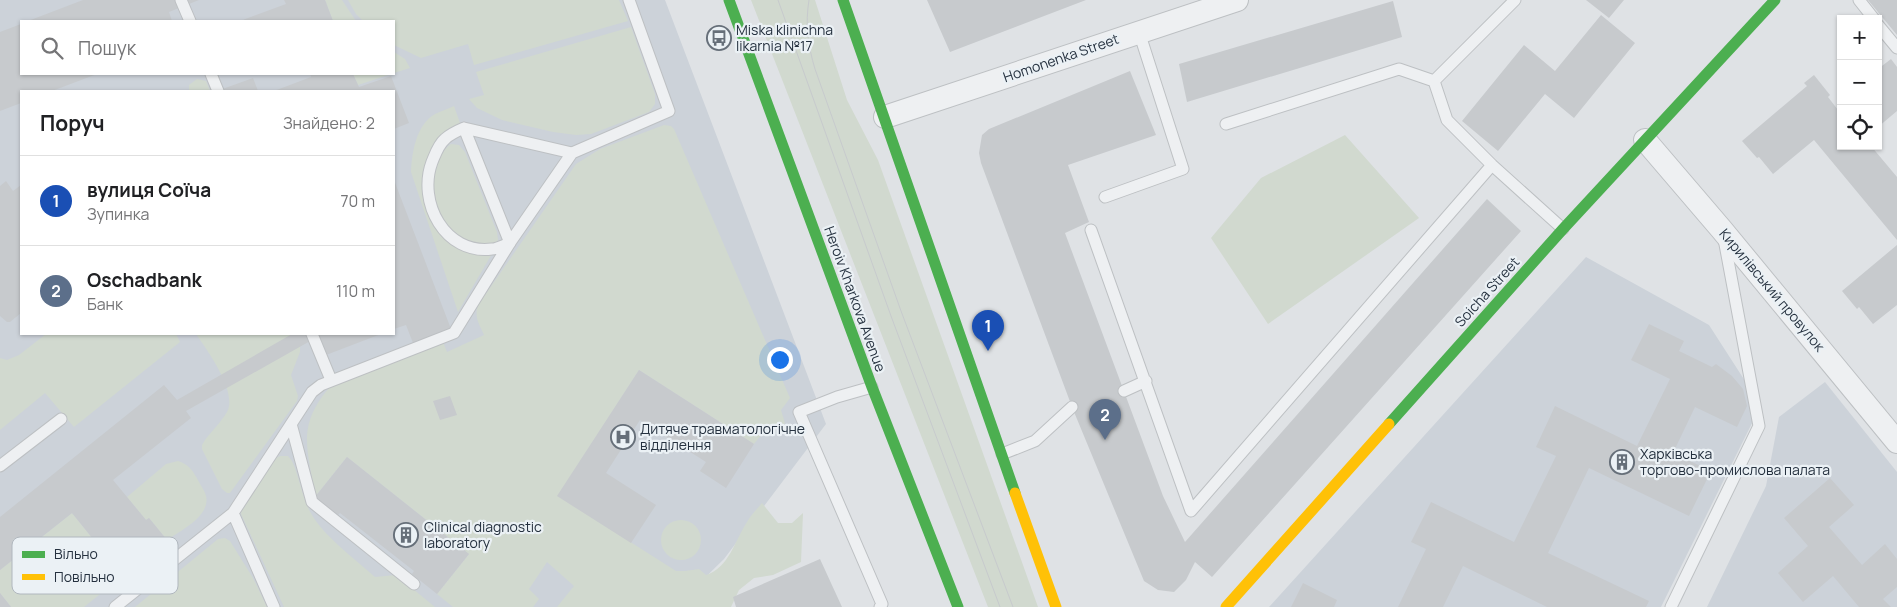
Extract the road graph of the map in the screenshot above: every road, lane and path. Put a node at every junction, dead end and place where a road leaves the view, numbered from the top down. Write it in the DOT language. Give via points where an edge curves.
graph roads {
  1 [pos="181,0"];
  2 [pos="629,0"];
  3 [pos="729,0"];
  4 [pos="843,0"];
  5 [pos="1237,0"];
  6 [pos="1515,0"];
  7 [pos="1775,0"];
  8 [pos="1859,0"];
  9 [pos="1871,15"];
  10 [pos="190,20"];
  11 [pos="1882,30"];
  12 [pos="1139,32"];
  13 [pos="1897,48"];
  14 [pos="211,75"];
  15 [pos="1434,81"];
  16 [pos="218,90"];
  17 [pos="885,118"];
  18 [pos="1226,124"];
  19 [pos="464,128"];
  20 [pos="1645,140"];
  21 [pos="572,153"];
  22 [pos="1492,165"];
  23 [pos="1105,196"];
  24 [pos="1563,229"];
  25 [pos="1091,230"];
  26 [pos="1722,230"];
  27 [pos="510,243"];
  28 [pos="312,335"];
  29 [pos="330,380"];
  30 [pos="1146,381"];
  31 [pos="872,387"];
  32 [pos="1124,391"];
  33 [pos="1072,407"];
  34 [pos="61,419"];
  35 [pos="292,424"];
  36 [pos="1897,442"];
  37 [pos="1002,454"];
  38 [pos="0,466"];
  39 [pos="233,513"];
  40 [pos="178,557"];
  41 [pos="414,584"];
  42 [pos="131,594"];
  43 [pos="115,607"];
  44 [pos="274,607"];
  45 [pos="880,607"];
  46 [pos="958,607"];
  47 [pos="1056,607"];
  48 [pos="1226,607"];
  49 [pos="1671,607"];
  1 -- 10 [label="lane"];
  2 -- 21 [label="lane" via="669,111"];
  3 -- 31 [label="main road, Heroiv Kharkova Avenue"];
  4 -- 17 [label="main road"];
  5 -- 12 [label="street, Homonenka Street"];
  6 -- 15 [label="lane"];
  7 -- 20 [label="main road, Soicha Street"];
  8 -- 9 [label="lane"];
  11 -- 13 [label="lane"];
  12 -- 17 [label="street, Homonenka Street"];
  12 -- 23 [label="lane" via="1183,169"];
  14 -- 16 [label="lane"];
  15 -- 18 [label="lane" via="1399,69"];
  15 -- 22 [label="lane" via="1446,120"];
  17 -- 37 [label="main road"];
  19 -- 21 [label="lane"];
  19 -- 27 [label="lane"];
  19 -- 27 [label="lane" via="443,141 435,154 427,182 432,212 442,229 460,244 492,249"];
  20 -- 24 [label="main road, Soicha Street"];
  20 -- 26 [label="street, Кирилівський провулок"];
  21 -- 27 [label="lane"];
  22 -- 24 [label="lane"];
  22 -- 30 [label="lane" via="1191,511"];
  24 -- 48 [label="main road, Soicha Street"];
  25 -- 30 [label="lane"];
  26 -- 36 [label="street, Кирилівський провулок"];
  26 -- 49 [label="lane" via="1759,426"];
  27 -- 29 [label="lane" via="454,333"];
  28 -- 29 [label="lane"];
  29 -- 35 [label="lane" via="312,392"];
  30 -- 32 [label="lane"];
  31 -- 45 [label="lane" via="799,412 882,604"];
  31 -- 46 [label="main road, Heroiv Kharkova Avenue"];
  33 -- 37 [label="lane" via="1035,441"];
  34 -- 38 [label="lane"];
  35 -- 39 [label="lane"];
  35 -- 41 [label="lane" via="312,502"];
  37 -- 47 [label="main road"];
  39 -- 40 [label="lane"];
  39 -- 44 [label="lane"];
  42 -- 43 [label="lane"];
}
